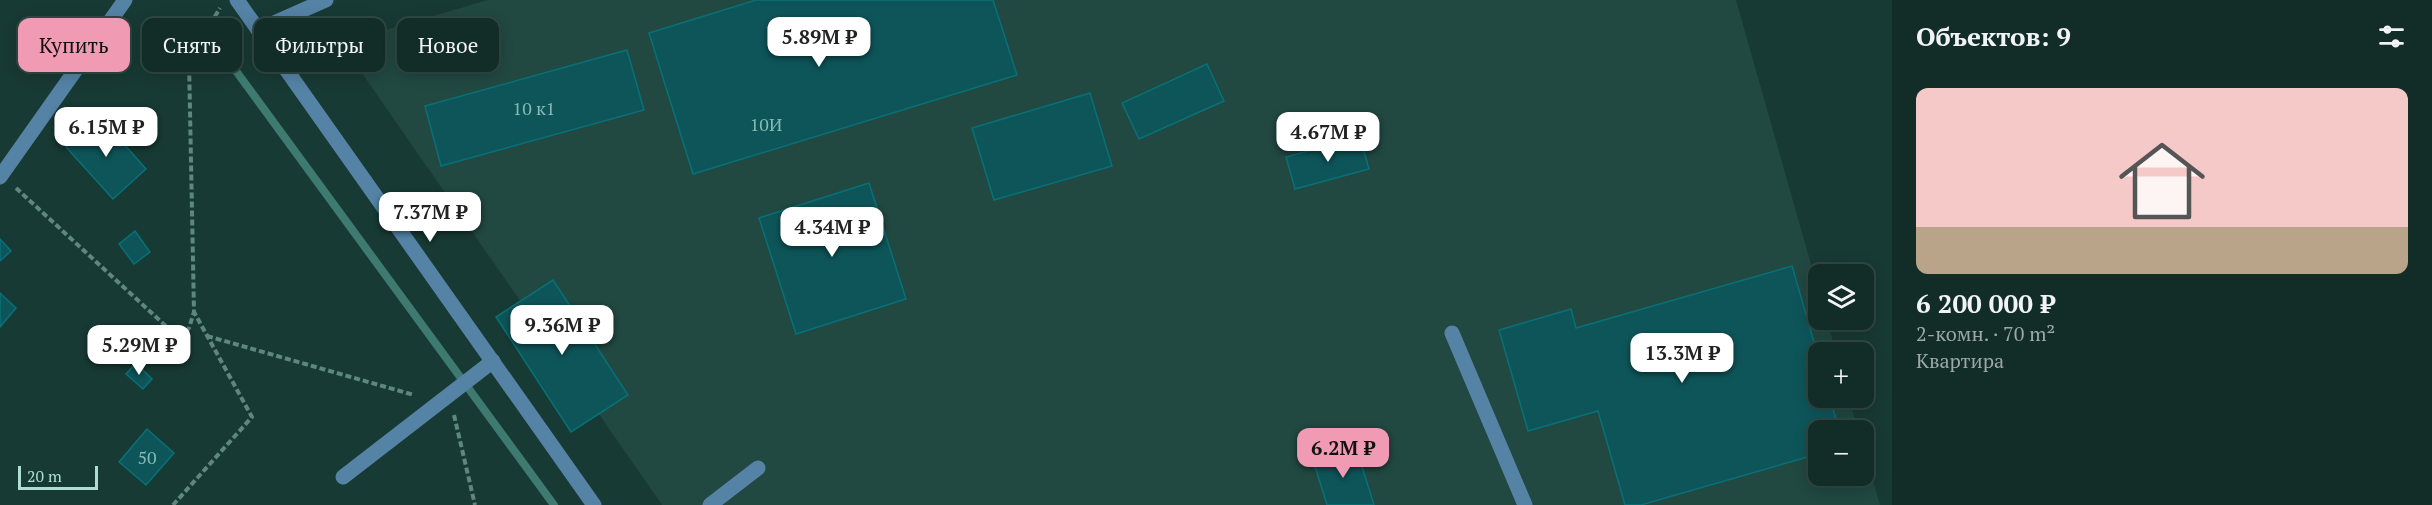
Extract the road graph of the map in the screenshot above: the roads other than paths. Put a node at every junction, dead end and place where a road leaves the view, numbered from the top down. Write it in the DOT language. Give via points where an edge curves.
graph roads {
  1 [pos="124,0"];
  2 [pos="237,0"];
  3 [pos="326,0"];
  4 [pos="285,18"];
  5 [pos="254,24"];
  6 [pos="288,72"];
  7 [pos="1,176"];
  8 [pos="1452,333"];
  9 [pos="493,361"];
  10 [pos="758,468"];
  11 [pos="343,477"];
  12 [pos="594,505"];
  13 [pos="710,505"];
  14 [pos="1525,505"];
  1 -- 7 [label="street"];
  2 -- 5 [label="street"];
  3 -- 4 [label="street"];
  6 -- 9 [label="street"];
  8 -- 14 [label="street"];
  9 -- 11 [label="street"];
  9 -- 12 [label="street"];
  10 -- 13 [label="street"];
}
